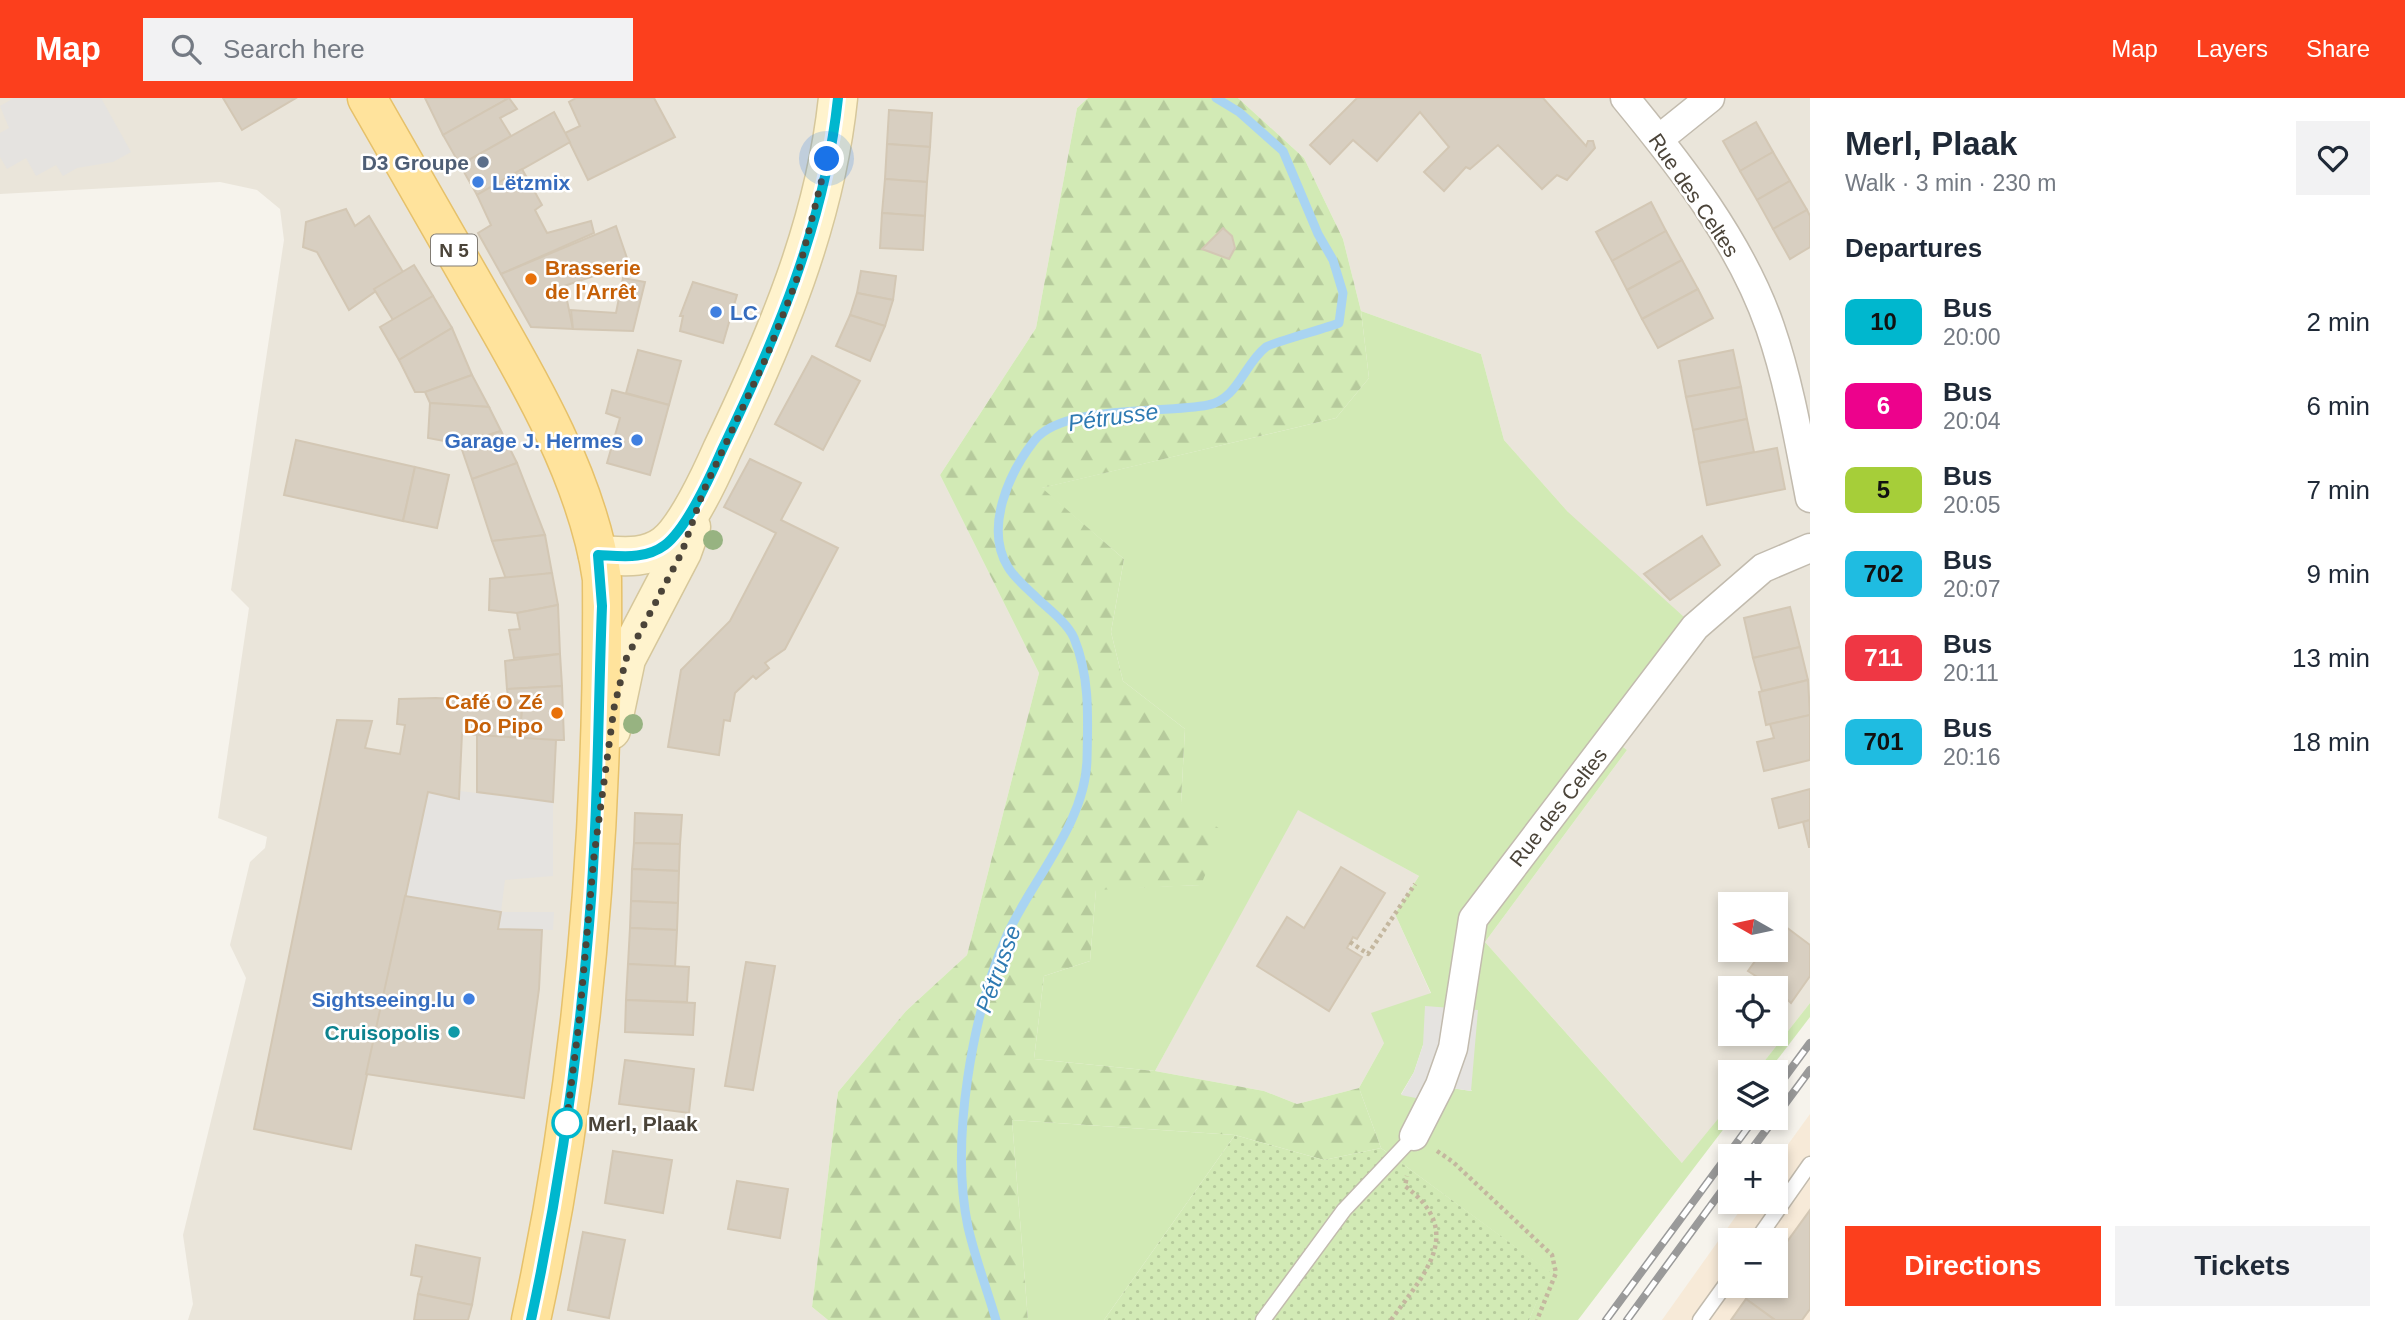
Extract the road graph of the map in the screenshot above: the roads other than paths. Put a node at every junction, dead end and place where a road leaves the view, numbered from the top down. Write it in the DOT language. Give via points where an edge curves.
graph roads {
  1 [pos="367,98"];
  2 [pos="838,98"];
  3 [pos="1625,98"];
  4 [pos="1710,98"];
  5 [pos="1659,139"];
  6 [pos="703,492"];
  7 [pos="1810,498"];
  8 [pos="1810,548"];
  9 [pos="598,555"];
  10 [pos="594,856"];
  11 [pos="1414,1136"];
  12 [pos="1810,1164"];
  13 [pos="1765,1228"];
  14 [pos="1718,1295"];
  15 [pos="531,1320"];
  16 [pos="1263,1320"];
  17 [pos="1700,1320"];
  1 -- 9 [label="main road, N 5" via="542,402"];
  2 -- 6 [label="main road" via="818,205 796,282"];
  3 -- 5 [label="street, Rue des Celtes"];
  4 -- 5 [label="street"];
  5 -- 7 [label="street, Rue des Celtes" via="1731,244 1769,325 1795,417"];
  6 -- 9 [label="main road" via="667,544 651,554"];
  6 -- 10 [label="main road, N 5" via="682,552 626,659 614,708"];
  8 -- 11 [label="street, Rue des Celtes" via="1763,568 1695,627 1473,919 1453,1048"];
  9 -- 10 [label="main road, N 5" via="602,606"];
  10 -- 15 [label="main road, N 5" via="569,1109"];
  11 -- 16 [label="lane" via="1344,1210"];
  12 -- 13 [label="lane"];
  14 -- 17 [label="lane"];
}
